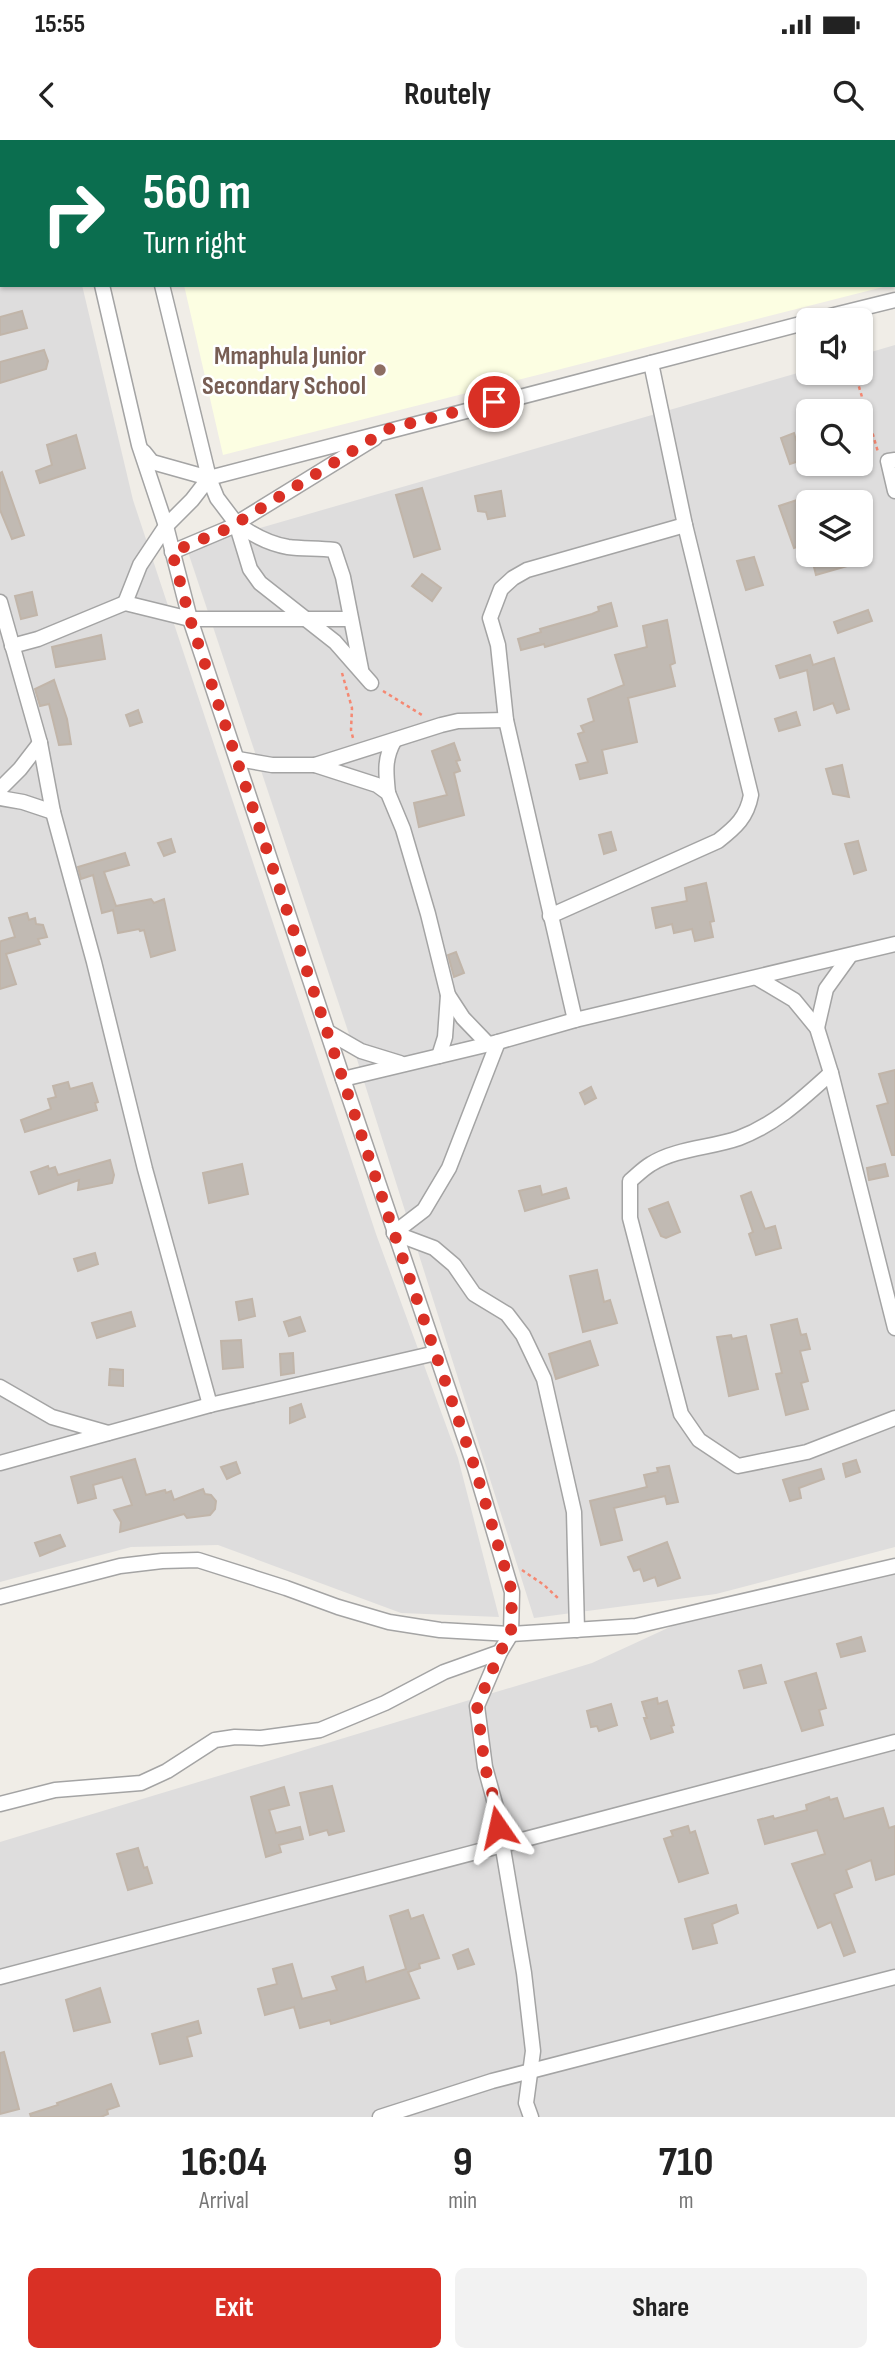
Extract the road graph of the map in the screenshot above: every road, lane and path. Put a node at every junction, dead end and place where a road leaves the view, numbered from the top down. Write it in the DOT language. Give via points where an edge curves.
graph roads {
  1 [pos="102,287"];
  2 [pos="162,287"];
  3 [pos="895,300"];
  4 [pos="863,308"];
  5 [pos="796,325"];
  6 [pos="651,363"];
  7 [pos="858,385"];
  8 [pos="388,429"];
  9 [pos="139,445"];
  10 [pos="892,461"];
  11 [pos="209,478"];
  12 [pos="895,491"];
  13 [pos="236,523"];
  14 [pos="685,525"];
  15 [pos="166,526"];
  16 [pos="172,552"];
  17 [pos="0,602"];
  18 [pos="125,603"];
  19 [pos="190,619"];
  20 [pos="349,619"];
  21 [pos="308,620"];
  22 [pos="335,642"];
  23 [pos="12,646"];
  24 [pos="361,670"];
  25 [pos="371,683"];
  26 [pos="506,720"];
  27 [pos="441,724"];
  28 [pos="394,741"];
  29 [pos="40,743"];
  30 [pos="357,752"];
  31 [pos="238,759"];
  32 [pos="315,765"];
  33 [pos="0,789"];
  34 [pos="388,793"];
  35 [pos="0,798"];
  36 [pos="53,812"];
  37 [pos="550,916"];
  38 [pos="895,944"];
  39 [pos="849,957"];
  40 [pos="757,978"];
  41 [pos="448,995"];
  42 [pos="575,1020"];
  43 [pos="817,1028"];
  44 [pos="328,1032"];
  45 [pos="493,1043"];
  46 [pos="439,1056"];
  47 [pos="405,1064"];
  48 [pos="831,1073"];
  49 [pos="343,1079"];
  50 [pos="394,1233"];
  51 [pos="895,1328"];
  52 [pos="436,1353"];
  53 [pos="0,1387"];
  54 [pos="210,1405"];
  55 [pos="895,1419"];
  56 [pos="110,1434"];
  57 [pos="0,1463"];
  58 [pos="503,1560"];
  59 [pos="895,1566"];
  60 [pos="0,1597"];
  61 [pos="563,1602"];
  62 [pos="577,1630"];
  63 [pos="511,1634"];
  64 [pos="500,1652"];
  65 [pos="895,1742"];
  66 [pos="0,1804"];
  67 [pos="501,1846"];
  68 [pos="0,1977"];
  69 [pos="895,1977"];
  70 [pos="530,2072"];
  71 [pos="380,2117"];
  72 [pos="531,2117"];
  1 -- 9 [label="street"];
  2 -- 11 [label="street"];
  3 -- 4 [label="street"];
  5 -- 6 [label="street"];
  6 -- 8 [label="street"];
  6 -- 14 [label="street"];
  7 -- 10 [label="path" via="877,450"];
  8 -- 11 [label="street"];
  8 -- 13 [label="street"];
  9 -- 11 [label="street" via="152,462"];
  9 -- 15 [label="street"];
  10 -- 12 [label="street"];
  11 -- 13 [label="street"];
  11 -- 15 [label="street"];
  13 -- 16 [label="street"];
  13 -- 20 [label="street" via="268,541 334,550"];
  13 -- 21 [label="street" via="250,569 260,583"];
  14 -- 26 [label="street" via="527,570 501,589 490,618"];
  14 -- 37 [label="street" via="751,795 748,811 718,841"];
  15 -- 16 [label="street"];
  15 -- 18 [label="street" via="140,565"];
  16 -- 19 [label="street"];
  17 -- 23 [label="street"];
  18 -- 19 [label="street"];
  18 -- 23 [label="street"];
  19 -- 21 [label="street"];
  19 -- 31 [label="street"];
  20 -- 21 [label="street"];
  20 -- 24 [label="street"];
  21 -- 22 [label="street"];
  22 -- 24 [label="street"];
  22 -- 30 [label="path" via="352,708"];
  23 -- 29 [label="street"];
  24 -- 25 [label="street"];
  25 -- 27 [label="path"];
  26 -- 27 [label="street"];
  26 -- 37 [label="street"];
  27 -- 28 [label="street"];
  28 -- 30 [label="street"];
  28 -- 34 [label="street" via="385,767"];
  29 -- 33 [label="street"];
  29 -- 36 [label="street"];
  30 -- 32 [label="street"];
  31 -- 32 [label="street"];
  31 -- 44 [label="street"];
  32 -- 34 [label="street" via="377,785"];
  34 -- 41 [label="street" via="403,829"];
  35 -- 36 [label="street"];
  36 -- 54 [label="street"];
  37 -- 42 [label="street"];
  38 -- 39 [label="street"];
  39 -- 40 [label="street"];
  39 -- 43 [label="street" via="826,989"];
  40 -- 42 [label="street"];
  40 -- 43 [label="street" via="794,1000"];
  41 -- 45 [label="street" via="463,1018"];
  41 -- 46 [label="street"];
  42 -- 45 [label="street"];
  43 -- 48 [label="street"];
  44 -- 47 [label="street" via="361,1051"];
  44 -- 49 [label="street"];
  45 -- 46 [label="street"];
  45 -- 50 [label="street" via="449,1168 424,1210"];
  46 -- 47 [label="street"];
  47 -- 49 [label="street"];
  48 -- 51 [label="street"];
  48 -- 55 [label="street" via="785,1114 762,1127 652,1163 630,1181 629,1217 681,1414 699,1440 738,1466 807,1452"];
  49 -- 50 [label="street"];
  50 -- 52 [label="street"];
  50 -- 62 [label="street" via="434,1248 454,1265 474,1294 507,1314 523,1335 544,1379 574,1512"];
  52 -- 54 [label="street"];
  52 -- 58 [label="street"];
  53 -- 56 [label="street" via="52,1417"];
  54 -- 56 [label="street"];
  56 -- 57 [label="street"];
  58 -- 61 [label="path"];
  58 -- 63 [label="street" via="512,1592"];
  59 -- 62 [label="street" via="636,1626"];
  60 -- 63 [label="street" via="120,1566 198,1560 389,1622"];
  62 -- 63 [label="street"];
  63 -- 64 [label="street"];
  64 -- 66 [label="street" via="444,1672 320,1730 215,1740 141,1783 55,1790"];
  64 -- 67 [label="street" via="477,1706"];
  65 -- 67 [label="street"];
  67 -- 68 [label="street"];
  67 -- 70 [label="street" via="524,1973 533,2051"];
  69 -- 70 [label="street"];
  70 -- 71 [label="street"];
  70 -- 72 [label="street" via="526,2103"];
}
